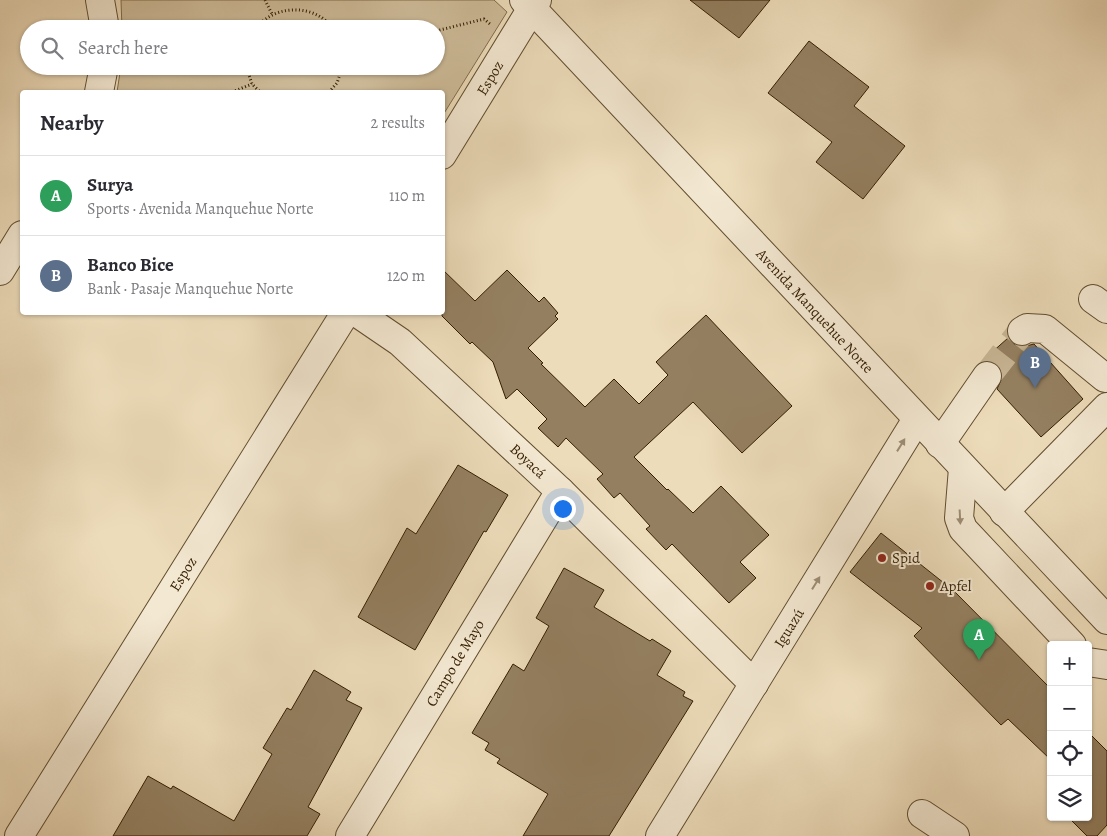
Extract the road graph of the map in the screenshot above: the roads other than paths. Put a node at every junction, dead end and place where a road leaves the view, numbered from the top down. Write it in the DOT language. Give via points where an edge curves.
graph roads {
  1 [pos="100,0"];
  2 [pos="531,3"];
  3 [pos="103,20"];
  4 [pos="103,75"];
  5 [pos="100,90"];
  6 [pos="445,150"];
  7 [pos="20,238"];
  8 [pos="0,271"];
  9 [pos="344,315"];
  10 [pos="360,315"];
  11 [pos="1022,331"];
  12 [pos="986,376"];
  13 [pos="1105,378"];
  14 [pos="1107,407"];
  15 [pos="917,419"];
  16 [pos="940,444"];
  17 [pos="963,468"];
  18 [pos="560,491"];
  19 [pos="1004,512"];
  20 [pos="1107,620"];
  21 [pos="1068,641"];
  22 [pos="1092,663"];
  23 [pos="1107,665"];
  24 [pos="754,684"];
  25 [pos="922,814"];
  26 [pos="19,836"];
  27 [pos="350,836"];
  28 [pos="660,836"];
  29 [pos="955,836"];
  1 -- 3 [label="street"];
  2 -- 6 [label="street, Espoz" via="512,41"];
  2 -- 15 [label="street, Avenida Manquehue Norte"];
  4 -- 5 [label="street"];
  7 -- 8 [label="street"];
  9 -- 26 [label="street, Espoz"];
  10 -- 18 [label="street, Boyacá" via="400,342"];
  11 -- 13 [label="street" via="1044,329"];
  12 -- 16 [label="street"];
  14 -- 19 [label="street"];
  15 -- 16 [label="street, Avenida Manquehue Norte"];
  24 -- 15 [label="street, Iguazú, one-way"];
  16 -- 17 [label="street, Avenida Manquehue Norte"];
  17 -- 19 [label="street, Avenida Manquehue Norte"];
  17 -- 21 [label="street, one-way" via="959,518 963,529"];
  18 -- 24 [label="street, Boyacá"];
  18 -- 27 [label="street, Campo de Mayo"];
  19 -- 20 [label="street, Avenida Manquehue Norte"];
  22 -- 23 [label="street"];
  24 -- 28 [label="street, Iguazú"];
  25 -- 29 [label="street"];
}
